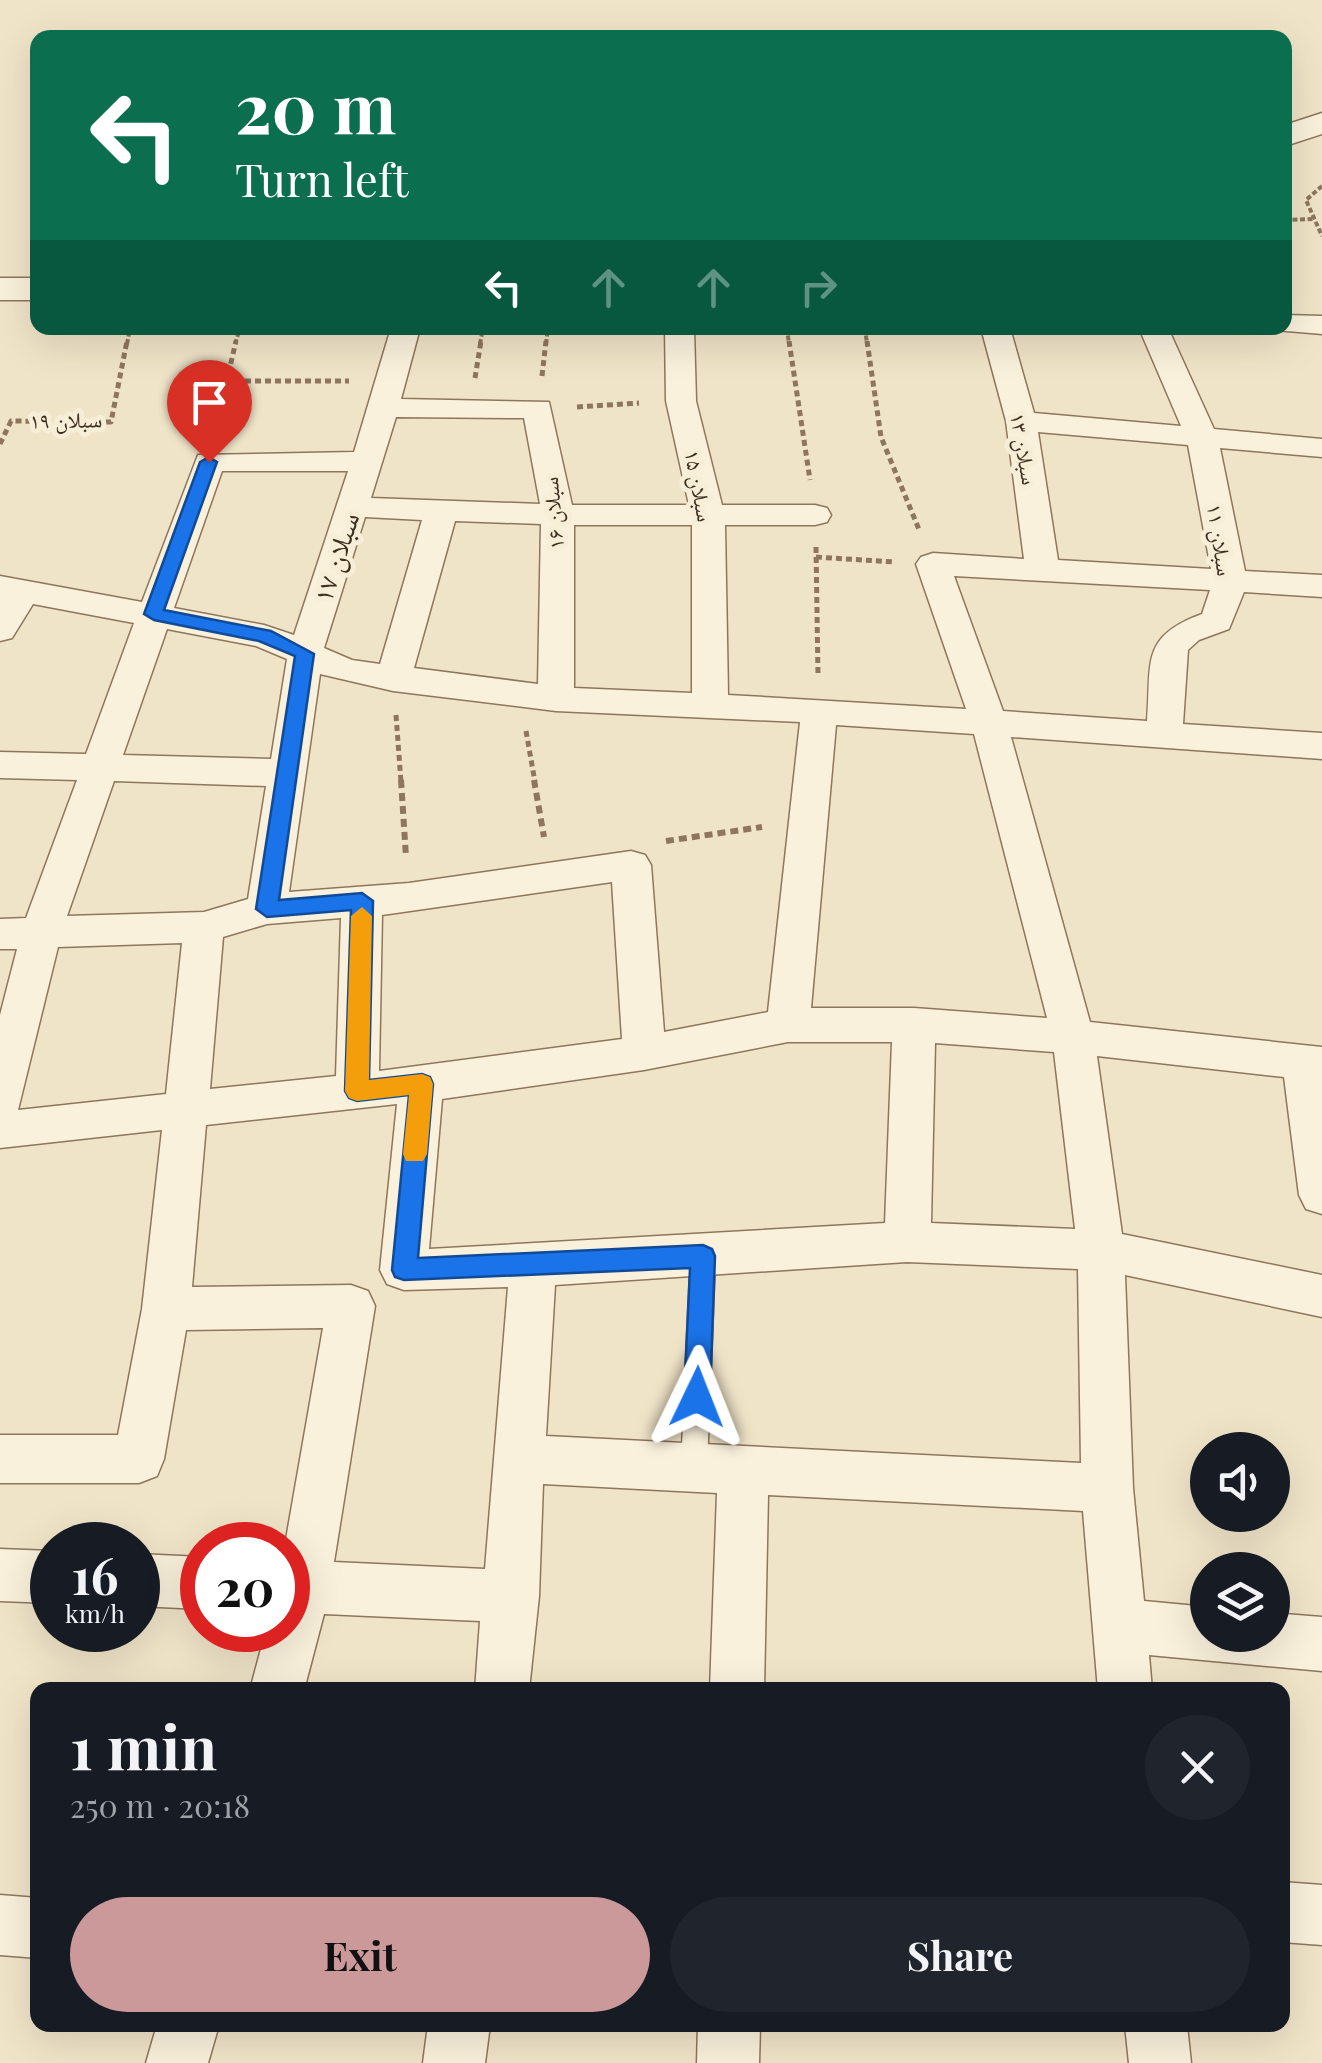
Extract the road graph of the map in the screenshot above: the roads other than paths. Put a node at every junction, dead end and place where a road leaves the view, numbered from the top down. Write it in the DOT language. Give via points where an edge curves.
graph roads {
  1 [pos="1322,123"];
  2 [pos="1292,134"];
  3 [pos="0,289"];
  4 [pos="30,289"];
  5 [pos="1292,324"];
  6 [pos="1322,325"];
  7 [pos="403,335"];
  8 [pos="680,335"];
  9 [pos="997,335"];
  10 [pos="1157,335"];
  11 [pos="387,394"];
  12 [pos="1021,421"];
  13 [pos="1202,438"];
  14 [pos="1322,448"];
  15 [pos="367,461"];
  16 [pos="352,508"];
  17 [pos="440,511"];
  18 [pos="815,515"];
  19 [pos="558,516"];
  20 [pos="708,516"];
  21 [pos="1042,572"];
  22 [pos="1230,582"];
  23 [pos="1322,586"];
  24 [pos="12,588"];
  25 [pos="154,614"];
  26 [pos="0,630"];
  27 [pos="305,654"];
  28 [pos="393,678"];
  29 [pos="556,700"];
  30 [pos="710,706"];
  31 [pos="819,711"];
  32 [pos="989,722"];
  33 [pos="1164,734"];
  34 [pos="1322,746"];
  35 [pos="0,765"];
  36 [pos="99,768"];
  37 [pos="287,773"];
  38 [pos="362,901"];
  39 [pos="267,909"];
  40 [pos="204,927"];
  41 [pos="21,933"];
  42 [pos="788,1025"];
  43 [pos="914,1026"];
  44 [pos="1073,1037"];
  45 [pos="644,1052"];
  46 [pos="1312,1062"];
  47 [pos="422,1084"];
  48 [pos="357,1091"];
  49 [pos="0,1102"];
  50 [pos="189,1110"];
  51 [pos="0,1130"];
  52 [pos="1322,1195"];
  53 [pos="907,1242"];
  54 [pos="1100,1250"];
  55 [pos="703,1256"];
  56 [pos="533,1266"];
  57 [pos="1322,1296"];
  58 [pos="166,1310"];
  59 [pos="0,1459"];
  60 [pos="522,1459"];
  61 [pos="718,1468"];
  62 [pos="1108,1488"];
  63 [pos="309,1522"];
  64 [pos="0,1575"];
  65 [pos="30,1576"];
  66 [pos="310,1587"];
  67 [pos="512,1596"];
  68 [pos="1120,1626"];
  69 [pos="1190,1632"];
  70 [pos="1290,1641"];
  71 [pos="1322,1644"];
  72 [pos="284,1652"];
  73 [pos="278,1682"];
  74 [pos="503,1682"];
  75 [pos="737,1682"];
  76 [pos="1125,1682"];
  77 [pos="1290,1913"];
  78 [pos="1322,1916"];
  79 [pos="0,1925"];
  80 [pos="30,1927"];
  81 [pos="186,2032"];
  82 [pos="458,2032"];
  83 [pos="729,2032"];
  84 [pos="1157,2032"];
  85 [pos="177,2063"];
  86 [pos="454,2063"];
  87 [pos="728,2063"];
  88 [pos="1160,2063"];
  1 -- 2 [label="street"];
  3 -- 4 [label="street"];
  5 -- 6 [label="street"];
  7 -- 11 [label="street, سبلان ۱۷"];
  8 -- 20 [label="street, سبلان ۱۵" via="681,400"];
  9 -- 12 [label="street, سبلان ۱۳"];
  10 -- 13 [label="street, سبلان ۱۱"];
  11 -- 15 [label="street, سبلان ۱۷"];
  11 -- 19 [label="street, سبلان ۱۶" via="470,409 538,409"];
  12 -- 13 [label="street"];
  12 -- 21 [label="street, سبلان ۱۳"];
  13 -- 14 [label="street"];
  13 -- 22 [label="street, سبلان ۱۱"];
  15 -- 16 [label="street, سبلان ۱۷"];
  15 -- 25 [label="street" via="209,462"];
  16 -- 17 [label="street"];
  16 -- 27 [label="street, سبلان ۱۷"];
  17 -- 19 [label="street"];
  17 -- 28 [label="street"];
  18 -- 20 [label="street"];
  19 -- 20 [label="street"];
  19 -- 29 [label="street, سبلان ۱۶"];
  20 -- 30 [label="street, سبلان ۱۵"];
  21 -- 22 [label="street"];
  21 -- 32 [label="street" via="933,564"];
  22 -- 23 [label="street"];
  22 -- 33 [label="street, سبلان ۱۱" via="1217,621 1171,646"];
  24 -- 25 [label="street"];
  24 -- 26 [label="street"];
  25 -- 27 [label="street" via="264,636"];
  25 -- 36 [label="street"];
  27 -- 28 [label="street" via="346,671"];
  27 -- 37 [label="street, سبلان ۱۷"];
  28 -- 29 [label="street"];
  29 -- 30 [label="street"];
  30 -- 31 [label="street"];
  31 -- 32 [label="street"];
  31 -- 42 [label="street"];
  32 -- 33 [label="street"];
  32 -- 44 [label="street"];
  33 -- 34 [label="street"];
  35 -- 36 [label="street"];
  36 -- 37 [label="street"];
  36 -- 41 [label="street"];
  37 -- 39 [label="street, سبلان ۱۷"];
  38 -- 39 [label="street"];
  38 -- 45 [label="street" via="631,865"];
  38 -- 48 [label="street"];
  39 -- 40 [label="street"];
  40 -- 41 [label="street"];
  40 -- 50 [label="street"];
  41 -- 49 [label="street"];
  42 -- 43 [label="street"];
  42 -- 45 [label="street"];
  43 -- 44 [label="street"];
  43 -- 53 [label="street"];
  44 -- 46 [label="street"];
  44 -- 54 [label="street"];
  45 -- 47 [label="street"];
  46 -- 52 [label="street"];
  47 -- 48 [label="street"];
  47 -- 56 [label="street" via="404,1270"];
  48 -- 50 [label="street"];
  50 -- 51 [label="street"];
  50 -- 58 [label="street"];
  53 -- 54 [label="street"];
  53 -- 55 [label="street"];
  54 -- 57 [label="street"];
  54 -- 62 [label="street"];
  55 -- 56 [label="street"];
  55 -- 61 [label="lane"];
  56 -- 60 [label="street"];
  58 -- 59 [label="street" via="139,1459"];
  58 -- 63 [label="street" via="352,1306"];
  60 -- 61 [label="street"];
  60 -- 67 [label="street"];
  61 -- 62 [label="street"];
  61 -- 75 [label="street"];
  62 -- 68 [label="street"];
  64 -- 65 [label="street"];
  66 -- 67 [label="street"];
  67 -- 74 [label="street"];
  68 -- 69 [label="street"];
  68 -- 76 [label="street"];
  70 -- 71 [label="street"];
  72 -- 73 [label="street"];
  77 -- 78 [label="street"];
  79 -- 80 [label="street"];
  81 -- 85 [label="street"];
  82 -- 86 [label="street"];
  83 -- 87 [label="street"];
  84 -- 88 [label="street"];
}
